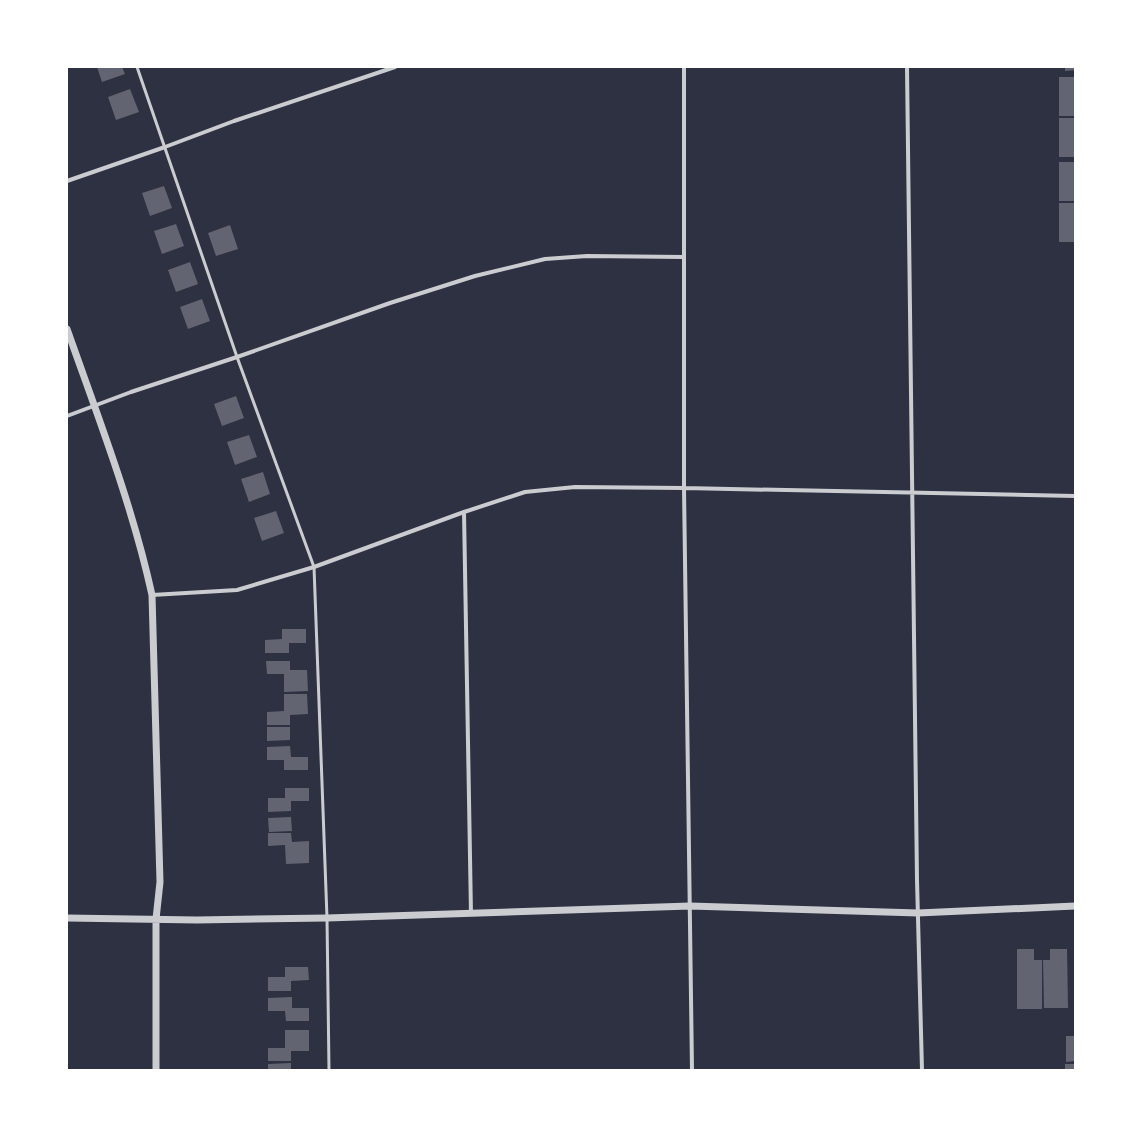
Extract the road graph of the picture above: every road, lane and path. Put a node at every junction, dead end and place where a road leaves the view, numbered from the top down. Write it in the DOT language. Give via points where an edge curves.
graph roads {
  1 [pos="138,67"];
  2 [pos="395,67"];
  3 [pos="684,67"];
  4 [pos="907,67"];
  5 [pos="165,147"];
  6 [pos="67,181"];
  7 [pos="684,257"];
  8 [pos="67,329"];
  9 [pos="237,357"];
  10 [pos="94,406"];
  11 [pos="67,416"];
  12 [pos="684,488"];
  13 [pos="912,493"];
  14 [pos="1075,496"];
  15 [pos="464,512"];
  16 [pos="314,568"];
  17 [pos="152,596"];
  18 [pos="690,906"];
  19 [pos="1075,906"];
  20 [pos="918,913"];
  21 [pos="471,914"];
  22 [pos="67,918"];
  23 [pos="327,918"];
  24 [pos="156,919"];
  25 [pos="156,1070"];
  26 [pos="329,1070"];
  27 [pos="692,1070"];
  28 [pos="922,1070"];
  1 -- 5 [label="lane"];
  2 -- 5 [label="street"];
  3 -- 7 [label="street"];
  4 -- 13 [label="street"];
  5 -- 6 [label="street"];
  5 -- 9 [label="lane"];
  7 -- 9 [label="street" via="587,256 545,259 475,276 390,303"];
  7 -- 12 [label="street"];
  8 -- 10 [label="street"];
  9 -- 10 [label="street"];
  9 -- 16 [label="lane"];
  10 -- 11 [label="street"];
  10 -- 17 [label="street" via="143,553"];
  12 -- 13 [label="street"];
  12 -- 15 [label="street" via="575,487 525,492"];
  12 -- 18 [label="street"];
  13 -- 14 [label="street"];
  13 -- 20 [label="street"];
  15 -- 16 [label="street"];
  15 -- 21 [label="street"];
  16 -- 17 [label="street" via="237,590"];
  16 -- 23 [label="lane"];
  17 -- 24 [label="street" via="160,882"];
  18 -- 20 [label="street"];
  18 -- 21 [label="street"];
  18 -- 27 [label="street"];
  19 -- 20 [label="street"];
  20 -- 28 [label="street"];
  21 -- 23 [label="street"];
  22 -- 24 [label="street"];
  23 -- 24 [label="street"];
  23 -- 26 [label="lane"];
  24 -- 25 [label="street"];
}
